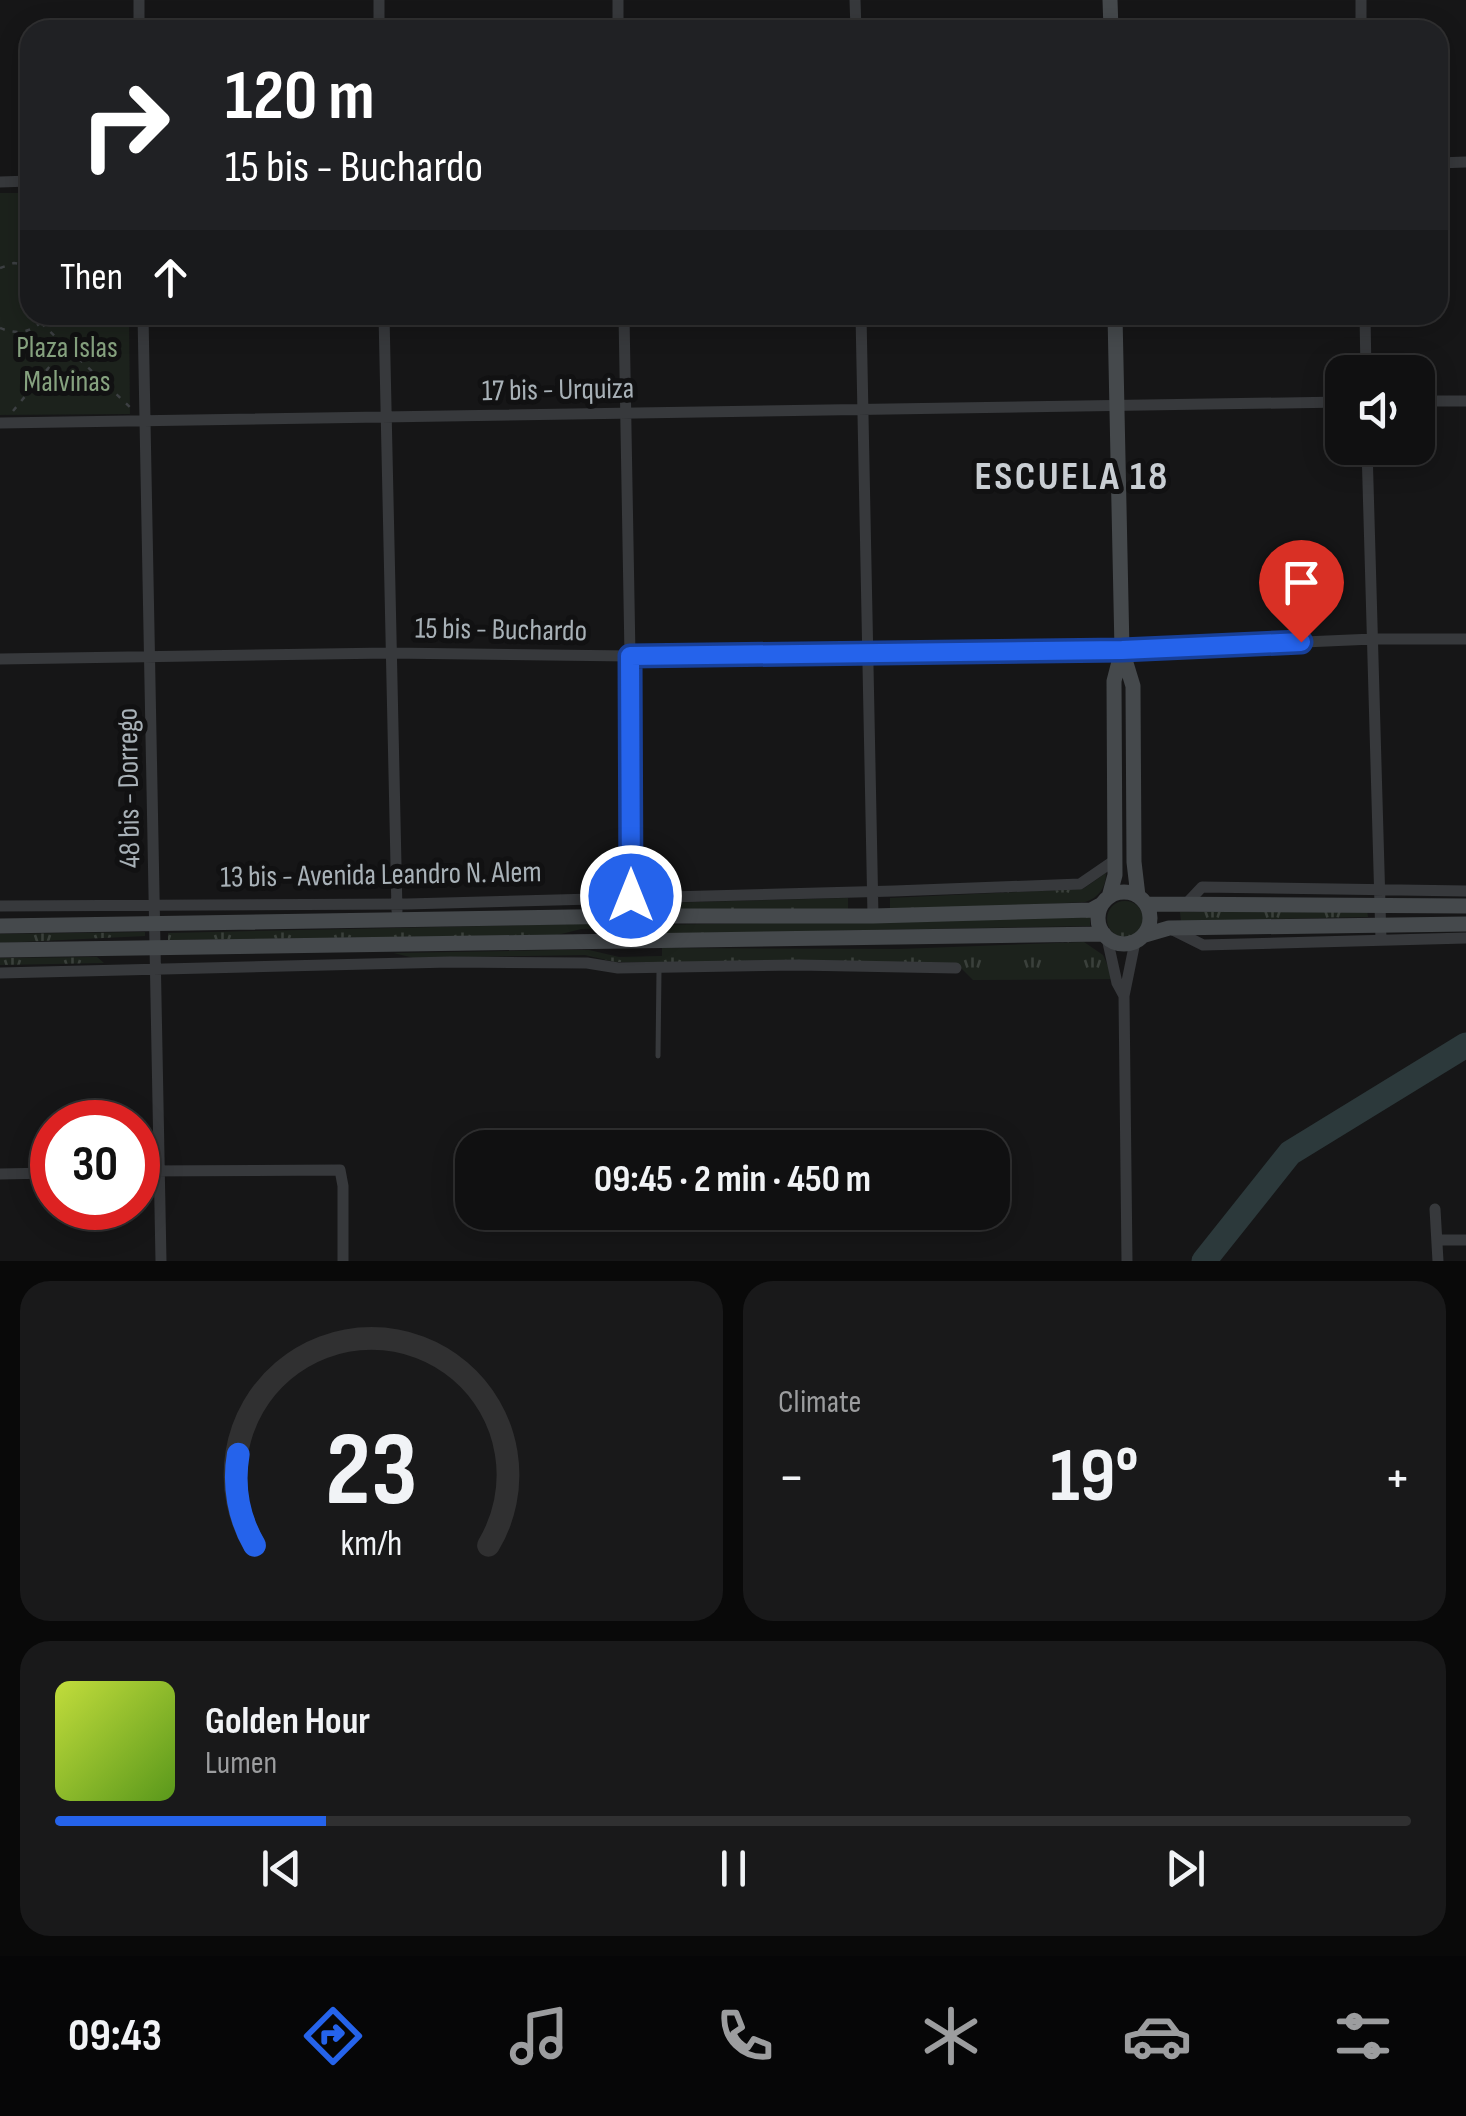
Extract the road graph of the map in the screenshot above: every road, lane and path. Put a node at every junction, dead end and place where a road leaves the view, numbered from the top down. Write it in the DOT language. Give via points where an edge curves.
graph roads {
  1 [pos="37,325"];
  2 [pos="43,325"];
  3 [pos="143,325"];
  4 [pos="384,325"];
  5 [pos="624,325"];
  6 [pos="861,325"];
  7 [pos="1114,325"];
  8 [pos="1365,325"];
  9 [pos="0,328"];
  10 [pos="66,346"];
  11 [pos="1366,355"];
  12 [pos="1466,401"];
  13 [pos="1325,402"];
  14 [pos="1435,402"];
  15 [pos="1116,406"];
  16 [pos="862,408"];
  17 [pos="626,414"];
  18 [pos="385,416"];
  19 [pos="144,420"];
  20 [pos="2,422"];
  21 [pos="1368,465"];
  22 [pos="1466,639"];
  23 [pos="1373,640"];
  24 [pos="1122,650"];
  25 [pos="866,652"];
  26 [pos="389,653"];
  27 [pos="630,656"];
  28 [pos="151,658"];
  29 [pos="0,659"];
  30 [pos="1115,860"];
  31 [pos="1466,891"];
  32 [pos="872,892"];
  33 [pos="631,896"];
  34 [pos="1380,897"];
  35 [pos="1106,900"];
  36 [pos="1142,900"];
  37 [pos="154,904"];
  38 [pos="396,904"];
  39 [pos="0,906"];
  40 [pos="1466,906"];
  41 [pos="634,916"];
  42 [pos="873,916"];
  43 [pos="397,922"];
  44 [pos="1466,924"];
  45 [pos="0,926"];
  46 [pos="155,926"];
  47 [pos="1381,934"];
  48 [pos="1106,936"];
  49 [pos="1140,938"];
  50 [pos="1466,938"];
  51 [pos="634,941"];
  52 [pos="155,948"];
  53 [pos="0,950"];
  54 [pos="658,967"];
  55 [pos="156,968"];
  56 [pos="956,968"];
  57 [pos="0,973"];
  58 [pos="1124,996"];
  59 [pos="658,1056"];
  60 [pos="159,1100"];
  61 [pos="160,1170"];
  62 [pos="30,1173"];
  63 [pos="0,1174"];
  64 [pos="1435,1209"];
  65 [pos="160,1230"];
  66 [pos="1437,1240"];
  67 [pos="1466,1240"];
  68 [pos="160,1261"];
  69 [pos="343,1261"];
  70 [pos="1127,1261"];
  71 [pos="1438,1261"];
  1 -- 9 [label="path" via="24,332"];
  2 -- 10 [label="path"];
  3 -- 19 [label="street, 48 bis - Dorrego"];
  4 -- 18 [label="street"];
  5 -- 17 [label="street"];
  6 -- 16 [label="street"];
  7 -- 15 [label="main road"];
  8 -- 11 [label="street"];
  10 -- 19 [label="path"];
  10 -- 20 [label="path"];
  12 -- 14 [label="street"];
  13 -- 15 [label="street, 17 bis - Urquiza"];
  15 -- 16 [label="street, 17 bis - Urquiza"];
  15 -- 24 [label="main road"];
  16 -- 17 [label="street, 17 bis - Urquiza"];
  16 -- 25 [label="street"];
  17 -- 18 [label="street, 17 bis - Urquiza"];
  17 -- 27 [label="street"];
  18 -- 19 [label="street, 17 bis - Urquiza"];
  18 -- 26 [label="street"];
  19 -- 20 [label="street, 17 bis - Urquiza"];
  19 -- 28 [label="street, 48 bis - Dorrego"];
  21 -- 23 [label="street"];
  22 -- 23 [label="street, 15 bis - Buchardo"];
  23 -- 24 [label="street, 15 bis - Buchardo"];
  23 -- 34 [label="street"];
  24 -- 25 [label="street, 15 bis - Buchardo"];
  24 -- 30 [label="main road" via="1114,681"];
  24 -- 36 [label="main road" via="1133,686 1134,862"];
  25 -- 27 [label="street, 15 bis - Buchardo"];
  25 -- 32 [label="street"];
  26 -- 27 [label="street, 15 bis - Buchardo"];
  26 -- 28 [label="street, 15 bis - Buchardo"];
  26 -- 38 [label="street"];
  27 -- 33 [label="street"];
  28 -- 29 [label="street, 15 bis - Buchardo"];
  28 -- 37 [label="street, 48 bis - Dorrego"];
  30 -- 32 [label="street, 13 bis - Avenida Leandro N. Alem" via="1080,884"];
  30 -- 35 [label="main road"];
  31 -- 34 [label="street"];
  32 -- 33 [label="street, 13 bis - Avenida Leandro N. Alem"];
  32 -- 42 [label="street"];
  33 -- 38 [label="street, 13 bis - Avenida Leandro N. Alem"];
  33 -- 41 [label="street"];
  34 -- 36 [label="main road"];
  34 -- 40 [label="main road"];
  34 -- 47 [label="street"];
  35 -- 36 [label="main road" via="1125,892"];
  35 -- 42 [label="main road, 13 bis - Avenida Leandro N. Alem" via="1090,910"];
  35 -- 48 [label="main road" via="1098,922"];
  36 -- 49 [label="main road" via="1150,920"];
  37 -- 38 [label="street, 13 bis - Avenida Leandro N. Alem"];
  37 -- 39 [label="street, 13 bis - Avenida Leandro N. Alem"];
  37 -- 46 [label="street, 48 bis - Dorrego"];
  38 -- 43 [label="street"];
  41 -- 42 [label="main road, 13 bis - Avenida Leandro N. Alem"];
  41 -- 43 [label="main road, 13 bis - Avenida Leandro N. Alem"];
  41 -- 51 [label="street"];
  43 -- 46 [label="main road, 13 bis - Avenida Leandro N. Alem"];
  44 -- 47 [label="main road"];
  45 -- 46 [label="main road, 13 bis - Avenida Leandro N. Alem"];
  46 -- 52 [label="street, 48 bis - Dorrego"];
  47 -- 49 [label="main road" via="1169,928"];
  47 -- 50 [label="street"];
  48 -- 49 [label="main road" via="1116,943"];
  48 -- 51 [label="main road"];
  48 -- 58 [label="street"];
  49 -- 58 [label="street"];
  51 -- 52 [label="main road"];
  52 -- 53 [label="main road"];
  52 -- 55 [label="street, 48 bis - Dorrego"];
  54 -- 55 [label="street" via="450,962"];
  54 -- 56 [label="street"];
  54 -- 59 [label="lane"];
  55 -- 57 [label="street"];
  55 -- 60 [label="street, 48 bis - Dorrego"];
  58 -- 70 [label="street"];
  61 -- 69 [label="street" via="340,1170"];
  62 -- 63 [label="street"];
  64 -- 66 [label="street"];
  65 -- 68 [label="street, 48 bis - Dorrego"];
  66 -- 67 [label="street"];
  66 -- 71 [label="street"];
}
